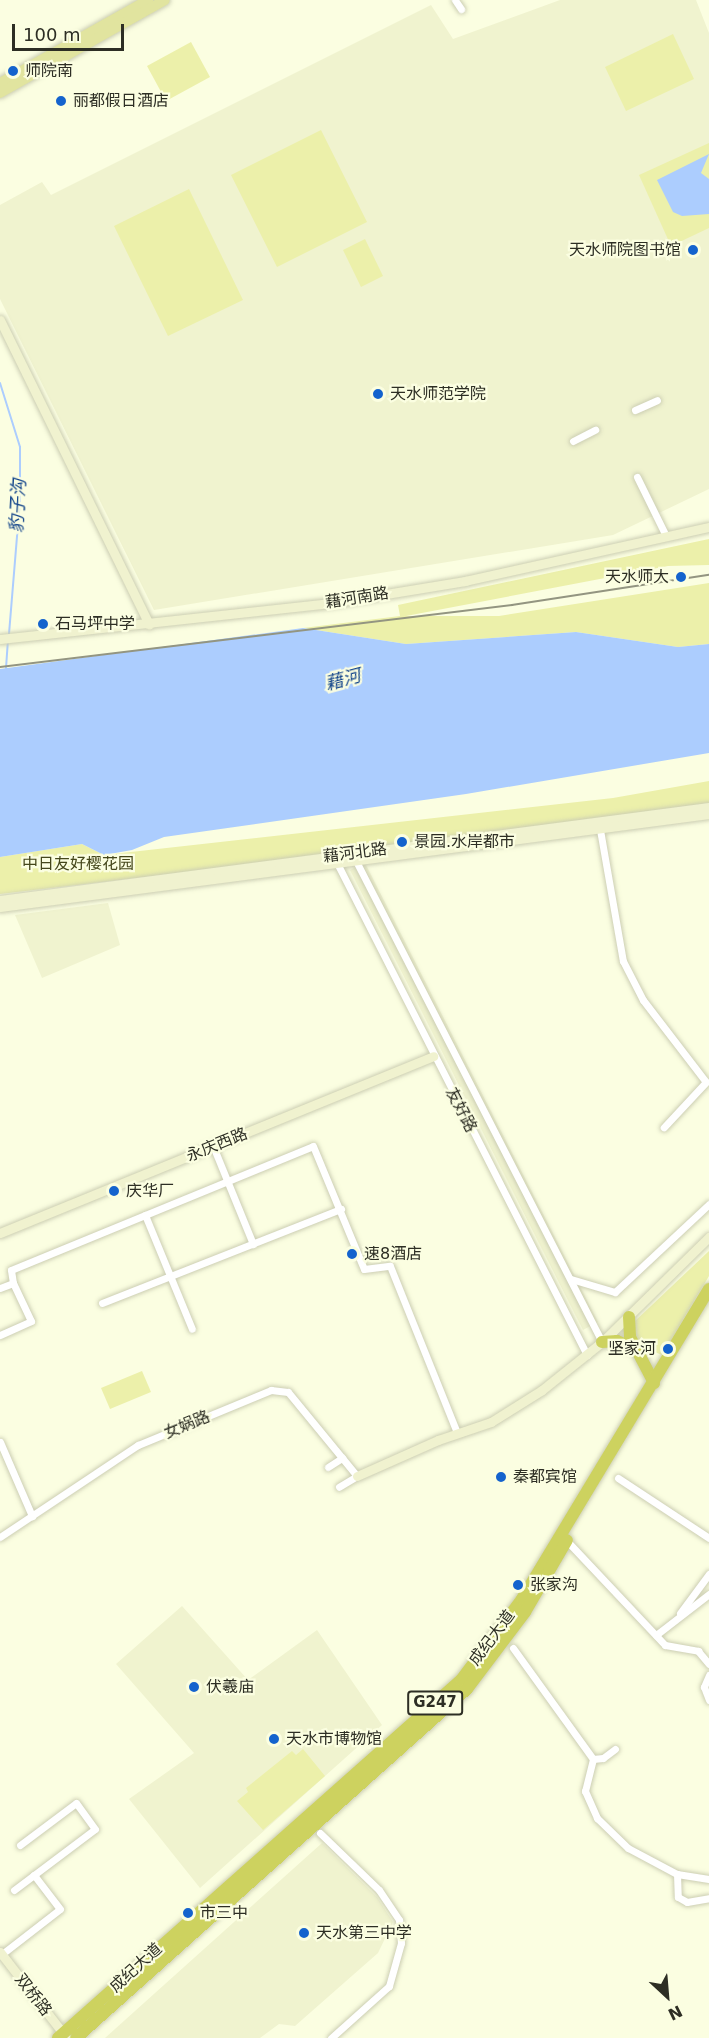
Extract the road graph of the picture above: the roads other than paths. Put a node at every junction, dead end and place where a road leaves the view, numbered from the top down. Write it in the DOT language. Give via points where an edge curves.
graph roads {
  1 [pos="148,0"];
  2 [pos="165,0"];
  3 [pos="455,0"];
  4 [pos="461,9"];
  5 [pos="0,83"];
  6 [pos="0,93"];
  7 [pos="0,320"];
  8 [pos="657,400"];
  9 [pos="635,410"];
  10 [pos="595,430"];
  11 [pos="573,441"];
  12 [pos="637,477"];
  13 [pos="709,526"];
  14 [pos="666,536"];
  15 [pos="149,624"];
  16 [pos="2,638"];
  17 [pos="708,810"];
  18 [pos="599,825"];
  19 [pos="356,861"];
  20 [pos="337,864"];
  21 [pos="0,900"];
  22 [pos="0,907"];
  23 [pos="433,1056"];
  24 [pos="664,1127"];
  25 [pos="213,1146"];
  26 [pos="227,1181"];
  27 [pos="709,1204"];
  28 [pos="340,1209"];
  29 [pos="145,1215"];
  30 [pos="0,1233"];
  31 [pos="709,1237"];
  32 [pos="253,1244"];
  33 [pos="171,1276"];
  34 [pos="570,1279"];
  35 [pos="12,1283"];
  36 [pos="0,1288"];
  37 [pos="709,1289"];
  38 [pos="102,1303"];
  39 [pos="709,1305"];
  40 [pos="629,1317"];
  41 [pos="192,1329"];
  42 [pos="0,1335"];
  43 [pos="602,1342"];
  44 [pos="636,1350"];
  45 [pos="587,1355"];
  46 [pos="654,1383"];
  47 [pos="457,1433"];
  48 [pos="0,1442"];
  49 [pos="342,1458"];
  50 [pos="328,1467"];
  51 [pos="357,1476"];
  52 [pos="618,1478"];
  53 [pos="339,1487"];
  54 [pos="32,1516"];
  55 [pos="0,1537"];
  56 [pos="709,1538"];
  57 [pos="567,1540"];
  58 [pos="709,1574"];
  59 [pos="709,1594"];
  60 [pos="675,1620"];
  61 [pos="656,1635"];
  62 [pos="513,1648"];
  63 [pos="709,1664"];
  64 [pos="709,1675"];
  65 [pos="709,1700"];
  66 [pos="615,1749"];
  67 [pos="593,1759"];
  68 [pos="320,1833"];
  69 [pos="20,1845"];
  70 [pos="677,1874"];
  71 [pos="34,1875"];
  72 [pos="709,1879"];
  73 [pos="14,1890"];
  74 [pos="709,1898"];
  75 [pos="1,1953"];
  76 [pos="63,2036"];
  77 [pos="76,2038"];
  78 [pos="331,2038"];
  1 -- 5 [label="main road"];
  2 -- 6 [label="main road"];
  3 -- 4 [label="street"];
  7 -- 15 [label="main road"];
  8 -- 9 [label="street"];
  10 -- 11 [label="street"];
  12 -- 14 [label="street"];
  13 -- 14 [label="main road, 藉河南路"];
  14 -- 15 [label="main road, 藉河南路" via="454,583 331,603"];
  15 -- 16 [label="main road, 藉河南路"];
  17 -- 18 [label="main road, 藉河北路"];
  18 -- 19 [label="main road, 藉河北路"];
  18 -- 21 [label="main road, 藉河北路"];
  18 -- 24 [label="street" via="623,961 643,1000 706,1082"];
  19 -- 20 [label="main road, 藉河北路"];
  19 -- 34 [label="street, 友好路"];
  20 -- 22 [label="main road, 藉河北路"];
  20 -- 23 [label="street, 友好路"];
  23 -- 25 [label="main road, 永庆西路"];
  23 -- 45 [label="street, 友好路"];
  25 -- 26 [label="street"];
  25 -- 30 [label="main road, 永庆西路"];
  26 -- 28 [label="street" via="313,1146"];
  26 -- 29 [label="street"];
  26 -- 32 [label="street"];
  27 -- 34 [label="street" via="615,1292"];
  28 -- 32 [label="street"];
  28 -- 47 [label="street" via="364,1269 390,1266"];
  29 -- 33 [label="street"];
  29 -- 35 [label="street" via="11,1270"];
  31 -- 40 [label="main road"];
  32 -- 33 [label="street"];
  33 -- 38 [label="street"];
  33 -- 41 [label="street"];
  34 -- 43 [label="street, 友好路"];
  35 -- 36 [label="street"];
  35 -- 42 [label="street" via="31,1321"];
  37 -- 46 [label="highway, 成纪大道 / G247"];
  39 -- 57 [label="highway, 成纪大道 / G247"];
  40 -- 43 [label="main road"];
  40 -- 44 [label="highway" via="630,1337"];
  43 -- 44 [label="highway" via="617,1341"];
  43 -- 45 [label="main road"];
  44 -- 46 [label="highway"];
  45 -- 47 [label="main road" via="500,1417"];
  46 -- 76 [label="highway, 成纪大道 / G247" via="522,1599 460,1680"];
  47 -- 51 [label="main road"];
  48 -- 54 [label="street"];
  49 -- 50 [label="street"];
  49 -- 51 [label="street, 女娲路"];
  49 -- 54 [label="street, 女娲路" via="288,1392 271,1390 138,1445"];
  51 -- 53 [label="street"];
  52 -- 56 [label="street"];
  54 -- 55 [label="street, 女娲路"];
  57 -- 61 [label="street"];
  57 -- 77 [label="highway, 成纪大道 / G247" via="525,1612 466,1689"];
  58 -- 60 [label="street"];
  59 -- 60 [label="street"];
  60 -- 61 [label="street"];
  61 -- 63 [label="street" via="665,1645 698,1651"];
  62 -- 67 [label="street"];
  64 -- 65 [label="street" via="704,1687"];
  66 -- 67 [label="street" via="603,1758"];
  67 -- 70 [label="street" via="585,1791 597,1818 628,1848"];
  68 -- 78 [label="street" via="379,1890 399,1920 401,1943 389,1986"];
  69 -- 71 [label="street" via="76,1803 95,1829"];
  70 -- 72 [label="street"];
  70 -- 74 [label="street" via="678,1897 687,1902"];
  71 -- 73 [label="street"];
  71 -- 75 [label="street" via="60,1909"];
  75 -- 76 [label="main road, 双桥路"];
}
